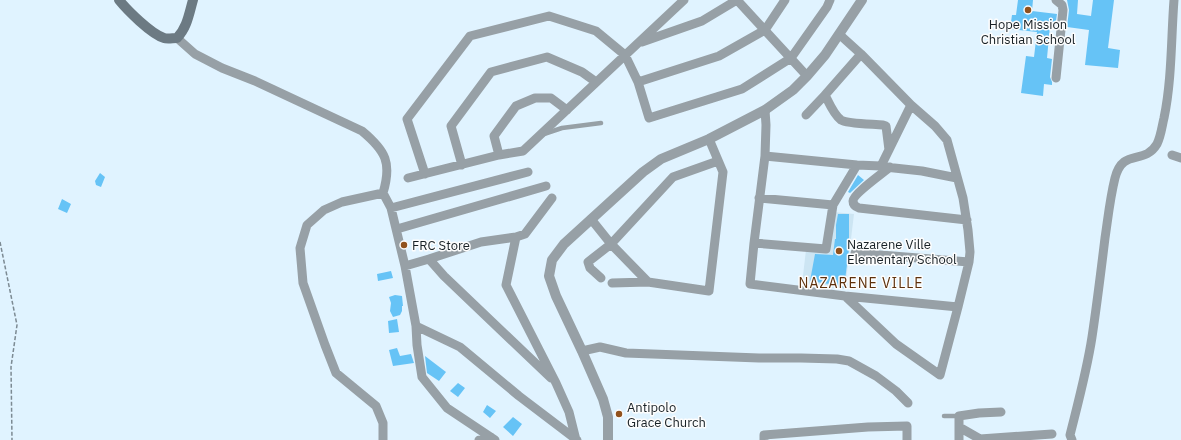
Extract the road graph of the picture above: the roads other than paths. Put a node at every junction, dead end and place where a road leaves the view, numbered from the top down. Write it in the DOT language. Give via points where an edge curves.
graph roads {
  1 [pos="119,0"];
  2 [pos="193,0"];
  3 [pos="684,0"];
  4 [pos="737,0"];
  5 [pos="785,0"];
  6 [pos="830,0"];
  7 [pos="862,0"];
  8 [pos="1056,0"];
  9 [pos="1174,0"];
  10 [pos="765,30"];
  11 [pos="840,35"];
  12 [pos="177,38"];
  13 [pos="638,43"];
  14 [pos="861,54"];
  15 [pos="625,56"];
  16 [pos="791,58"];
  17 [pos="807,76"];
  18 [pos="1056,78"];
  19 [pos="596,82"];
  20 [pos="638,82"];
  21 [pos="825,96"];
  22 [pos="911,105"];
  23 [pos="567,110"];
  24 [pos="765,110"];
  25 [pos="806,115"];
  26 [pos="601,123"];
  27 [pos="541,135"];
  28 [pos="709,139"];
  29 [pos="889,150"];
  30 [pos="1172,155"];
  31 [pos="499,156"];
  32 [pos="766,156"];
  33 [pos="1181,158"];
  34 [pos="718,161"];
  35 [pos="462,165"];
  36 [pos="857,165"];
  37 [pos="886,167"];
  38 [pos="528,172"];
  39 [pos="425,174"];
  40 [pos="408,178"];
  41 [pos="957,178"];
  42 [pos="546,186"];
  43 [pos="383,193"];
  44 [pos="552,198"];
  45 [pos="759,198"];
  46 [pos="833,205"];
  47 [pos="391,208"];
  48 [pos="591,219"];
  49 [pos="967,220"];
  50 [pos="397,229"];
  51 [pos="516,237"];
  52 [pos="754,242"];
  53 [pos="611,244"];
  54 [pos="855,253"];
  55 [pos="429,259"];
  56 [pos="969,262"];
  57 [pos="405,266"];
  58 [pos="601,278"];
  59 [pos="612,282"];
  60 [pos="648,282"];
  61 [pos="845,296"];
  62 [pos="958,307"];
  63 [pos="416,326"];
  64 [pos="582,351"];
  65 [pos="556,383"];
  66 [pos="908,403"];
  67 [pos="1001,412"];
  68 [pos="944,416"];
  69 [pos="959,416"];
  70 [pos="959,428"];
  71 [pos="1052,434"];
  72 [pos="1069,438"];
  73 [pos="493,439"];
  74 [pos="383,440"];
  75 [pos="479,440"];
  76 [pos="577,440"];
  77 [pos="608,440"];
  78 [pos="764,440"];
  79 [pos="907,440"];
  80 [pos="959,440"];
  1 -- 12 [label="main road" via="148,29 164,38"];
  2 -- 12 [label="main road" via="185,27"];
  3 -- 13 [label="street"];
  4 -- 10 [label="street"];
  4 -- 13 [label="street" via="702,21"];
  5 -- 10 [label="street"];
  6 -- 16 [label="street"];
  7 -- 11 [label="street"];
  8 -- 18 [label="street" via="1062,5 1063,10"];
  9 -- 72 [label="street" via="1167,103 1161,132 1154,149 1148,154 1123,162 1116,176 1092,338"];
  10 -- 16 [label="street"];
  10 -- 20 [label="street" via="719,56"];
  11 -- 14 [label="street"];
  11 -- 17 [label="street"];
  12 -- 43 [label="street" via="195,54 222,68 256,81 362,131 383,153 387,165 387,180"];
  13 -- 15 [label="street"];
  14 -- 21 [label="street"];
  14 -- 22 [label="street"];
  15 -- 19 [label="street"];
  15 -- 20 [label="street"];
  15 -- 39 [label="street" via="596,32 548,16 470,36 407,119"];
  16 -- 17 [label="street"];
  16 -- 20 [label="street" via="742,89 649,118"];
  17 -- 24 [label="street" via="793,90"];
  19 -- 23 [label="street"];
  19 -- 35 [label="street" via="582,72 547,57 491,72 451,126"];
  21 -- 25 [label="street"];
  21 -- 29 [label="street" via="841,120 884,125"];
  22 -- 29 [label="street"];
  22 -- 41 [label="street" via="947,140"];
  23 -- 27 [label="street"];
  23 -- 31 [label="street" via="551,98 535,98 516,106 494,136"];
  24 -- 28 [label="street"];
  24 -- 32 [label="street"];
  26 -- 27 [label="lane" via="562,128"];
  27 -- 31 [label="street" via="523,151"];
  28 -- 34 [label="street"];
  28 -- 48 [label="street" via="660,159"];
  29 -- 37 [label="street"];
  30 -- 33 [label="street"];
  31 -- 35 [label="street"];
  32 -- 36 [label="street"];
  32 -- 45 [label="street"];
  34 -- 53 [label="street" via="673,177"];
  34 -- 60 [label="street" via="723,172 709,291"];
  35 -- 39 [label="street"];
  36 -- 37 [label="street"];
  36 -- 46 [label="street"];
  37 -- 41 [label="street"];
  37 -- 49 [label="street" via="855,197 855,207"];
  38 -- 47 [label="street"];
  39 -- 40 [label="street"];
  41 -- 49 [label="street"];
  42 -- 50 [label="street"];
  43 -- 47 [label="street"];
  43 -- 74 [label="street" via="342,202 324,210 307,225 300,248 303,283 336,373 376,406 383,423"];
  44 -- 51 [label="street" via="525,234"];
  45 -- 46 [label="street"];
  45 -- 52 [label="street"];
  46 -- 52 [label="street" via="826,249"];
  47 -- 50 [label="street"];
  48 -- 53 [label="street"];
  48 -- 64 [label="street" via="564,244 552,260 549,276"];
  49 -- 56 [label="street"];
  50 -- 57 [label="street"];
  51 -- 55 [label="street" via="481,242"];
  51 -- 65 [label="street" via="506,285"];
  52 -- 61 [label="street" via="750,284"];
  53 -- 58 [label="street" via="588,262 590,268"];
  53 -- 60 [label="street"];
  54 -- 56 [label="street"];
  55 -- 57 [label="street"];
  55 -- 65 [label="street"];
  56 -- 62 [label="street"];
  57 -- 63 [label="street"];
  59 -- 60 [label="street"];
  61 -- 62 [label="street"];
  61 -- 62 [label="street" via="896,344 940,375"];
  63 -- 73 [label="street" via="422,377 447,408"];
  63 -- 76 [label="street" via="460,347"];
  64 -- 66 [label="street" via="600,347 626,352 837,359 849,361 876,376"];
  64 -- 77 [label="street" via="604,399 608,417"];
  65 -- 76 [label="street" via="569,412"];
  67 -- 69 [label="street"];
  68 -- 69 [label="lane"];
  69 -- 70 [label="street"];
  70 -- 71 [label="street" via="980,438"];
  70 -- 80 [label="street"];
  73 -- 75 [label="street"];
  78 -- 79 [label="street" via="764,435 899,426 907,426"];
}
